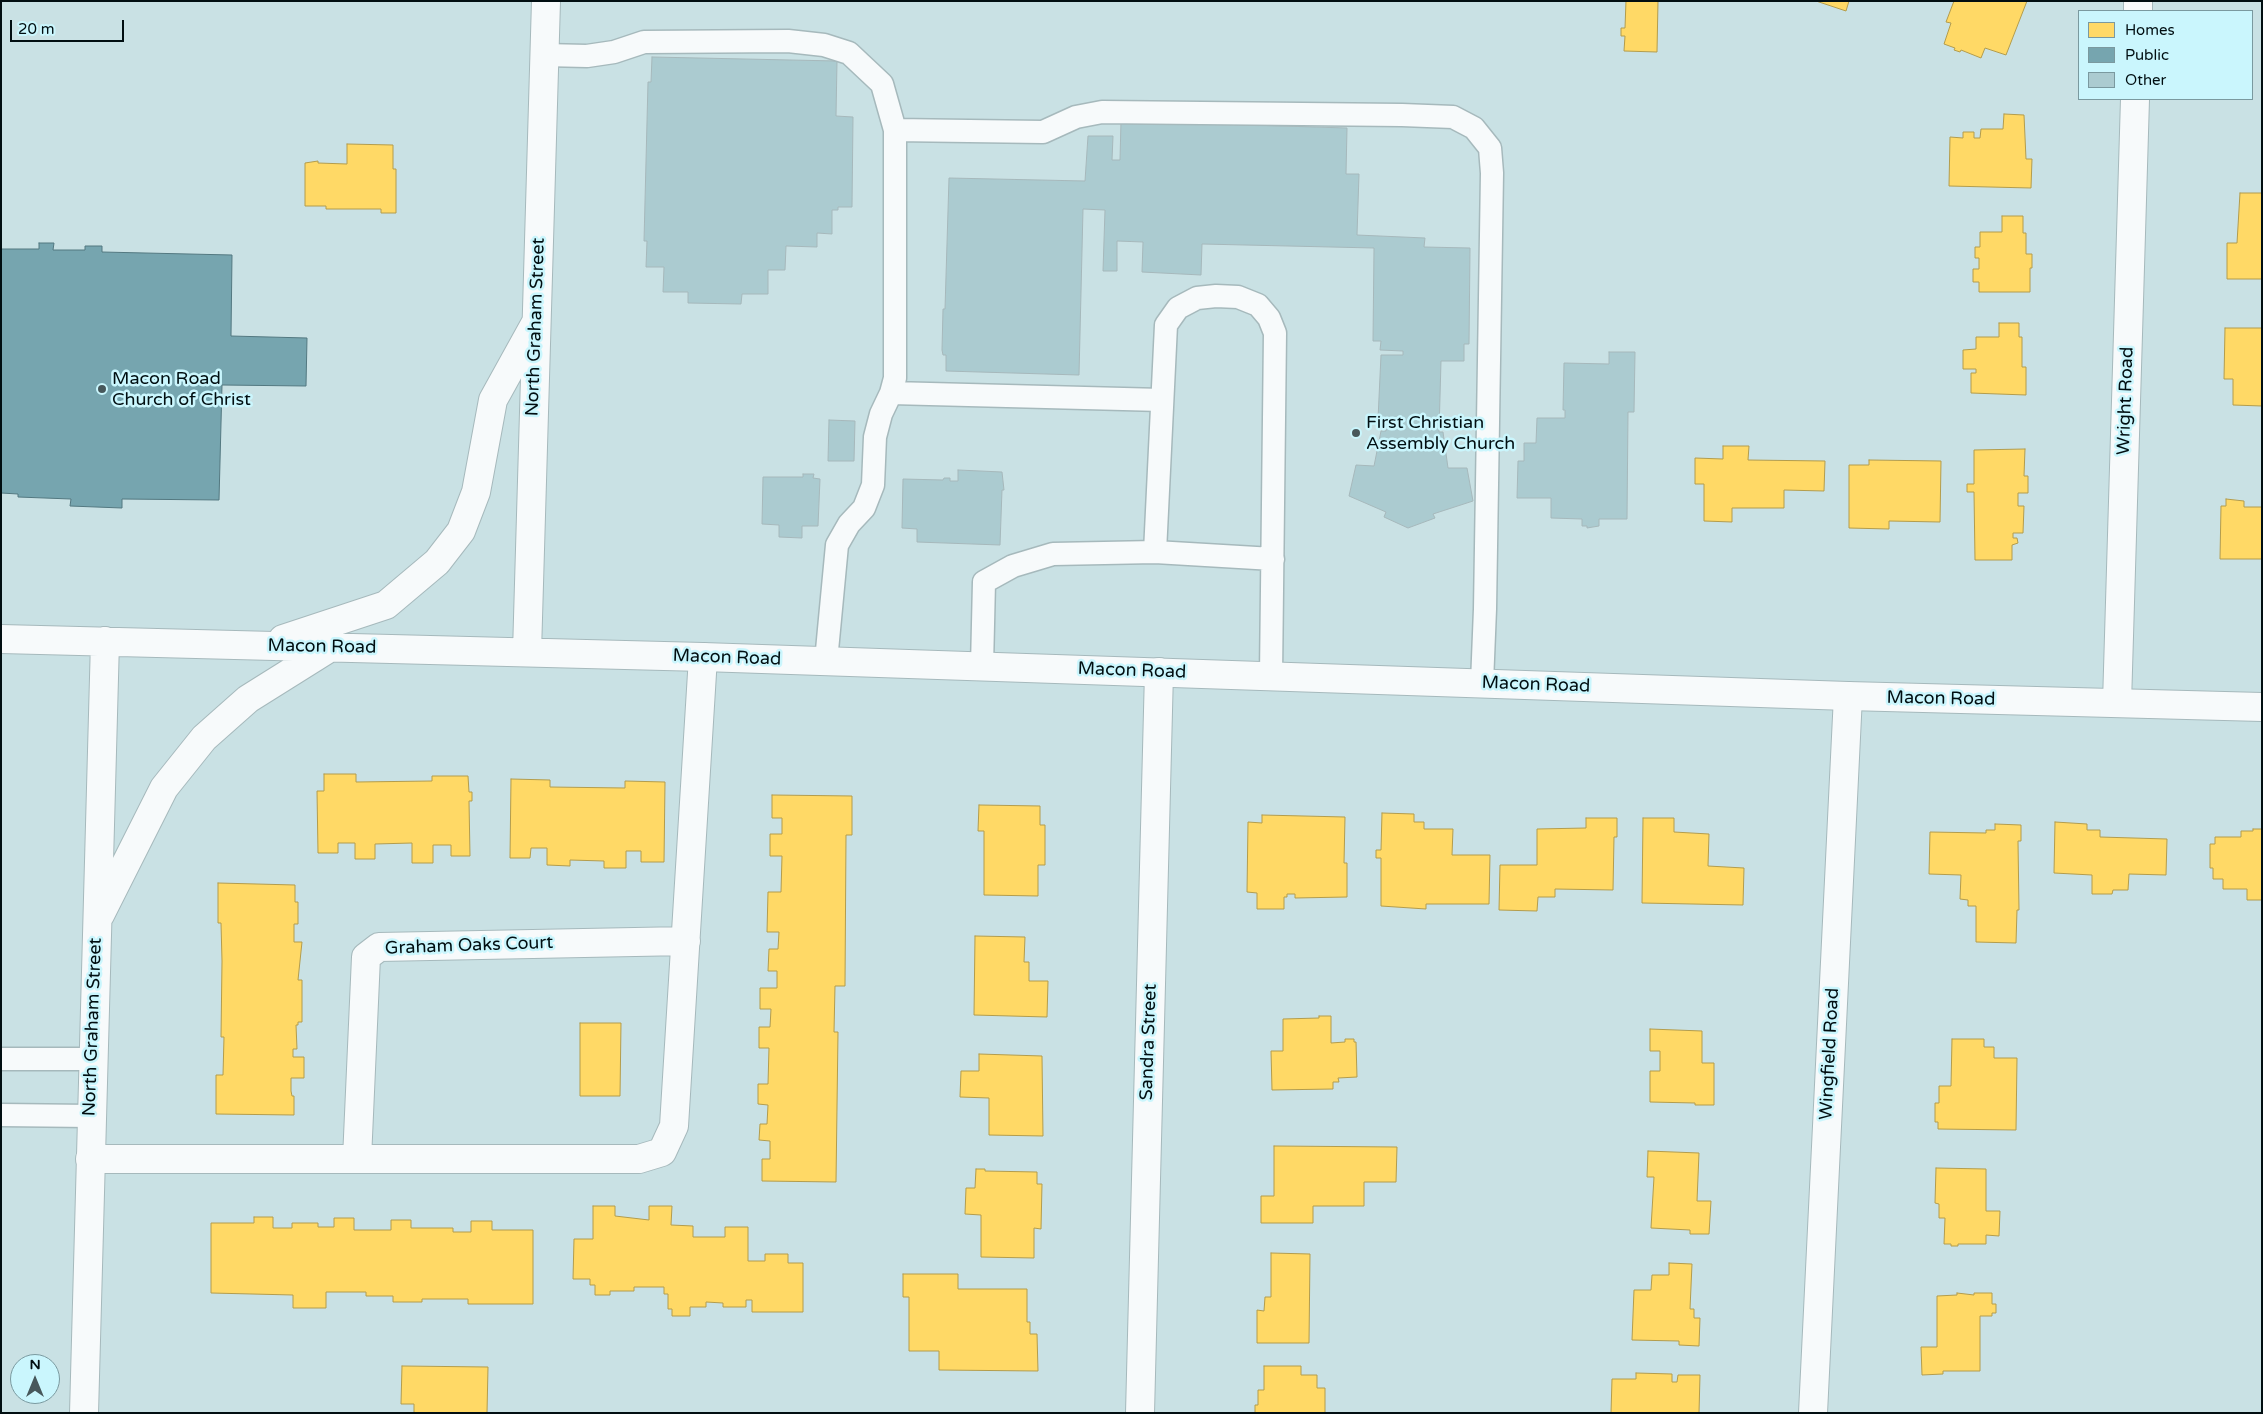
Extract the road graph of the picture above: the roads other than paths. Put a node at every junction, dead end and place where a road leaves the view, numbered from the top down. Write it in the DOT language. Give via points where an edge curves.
graph roads {
  1 [pos="546,1"];
  2 [pos="544,55"];
  3 [pos="2135,100"];
  4 [pos="895,130"];
  5 [pos="537,320"];
  6 [pos="891,393"];
  7 [pos="1162,400"];
  8 [pos="1155,552"];
  9 [pos="1273,559"];
  10 [pos="1,639"];
  11 [pos="105,641"];
  12 [pos="263,646"];
  13 [pos="330,647"];
  14 [pos="527,652"];
  15 [pos="704,657"];
  16 [pos="826,661"];
  17 [pos="982,666"];
  18 [pos="1159,672"];
  19 [pos="1271,675"];
  20 [pos="1482,683"];
  21 [pos="1848,696"];
  22 [pos="2117,703"];
  23 [pos="2262,707"];
  24 [pos="96,923"];
  25 [pos="686,941"];
  26 [pos="1,1060"];
  27 [pos="92,1060"];
  28 [pos="1,1115"];
  29 [pos="91,1116"];
  30 [pos="90,1159"];
  31 [pos="357,1159"];
  32 [pos="84,1413"];
  33 [pos="1140,1413"];
  34 [pos="1812,1413"];
  1 -- 2 [label="main road, North Graham Street"];
  2 -- 4 [label="lane" via="588,56 644,42 788,41 824,44 848,53 882,84"];
  2 -- 5 [label="main road, North Graham Street"];
  3 -- 22 [label="main road, Wright Road"];
  4 -- 6 [label="lane" via="895,378"];
  4 -- 20 [label="lane" via="1043,132 1076,117 1102,112 1453,117 1474,128 1490,148 1492,172"];
  5 -- 12 [label="main road" via="493,400 476,492 461,531 437,562 386,605"];
  5 -- 14 [label="main road, North Graham Street"];
  6 -- 7 [label="lane"];
  6 -- 16 [label="lane" via="881,414 876,438 873,485 864,508 849,524 837,545"];
  7 -- 8 [label="lane"];
  7 -- 9 [label="lane" via="1166,325 1178,308 1197,298 1216,296 1238,298 1258,305 1269,318 1275,333"];
  8 -- 9 [label="lane"];
  8 -- 17 [label="lane" via="1053,554 1013,566 984,582"];
  9 -- 19 [label="lane"];
  10 -- 11 [label="main road, Macon Road"];
  11 -- 12 [label="main road, Macon Road"];
  11 -- 24 [label="main road, North Graham Street"];
  12 -- 13 [label="main road, Macon Road"];
  13 -- 14 [label="main road, Macon Road"];
  13 -- 24 [label="main road" via="248,699 204,738 164,788"];
  14 -- 15 [label="main road, Macon Road"];
  15 -- 16 [label="main road, Macon Road"];
  15 -- 25 [label="main road"];
  16 -- 17 [label="main road, Macon Road"];
  17 -- 18 [label="main road, Macon Road"];
  18 -- 19 [label="main road, Macon Road"];
  18 -- 33 [label="main road, Sandra Street"];
  19 -- 20 [label="main road, Macon Road"];
  20 -- 21 [label="main road, Macon Road"];
  21 -- 22 [label="main road, Macon Road"];
  21 -- 34 [label="main road, Wingfield Road"];
  22 -- 23 [label="main road, Macon Road"];
  24 -- 27 [label="main road, North Graham Street"];
  25 -- 31 [label="main road" via="674,1126 662,1152 639,1159"];
  25 -- 31 [label="main road, Graham Oaks Court" via="379,946 366,957"];
  26 -- 27 [label="lane"];
  27 -- 29 [label="main road, North Graham Street"];
  28 -- 29 [label="lane"];
  29 -- 30 [label="main road, North Graham Street"];
  30 -- 31 [label="main road"];
  30 -- 32 [label="main road, North Graham Street"];
}
